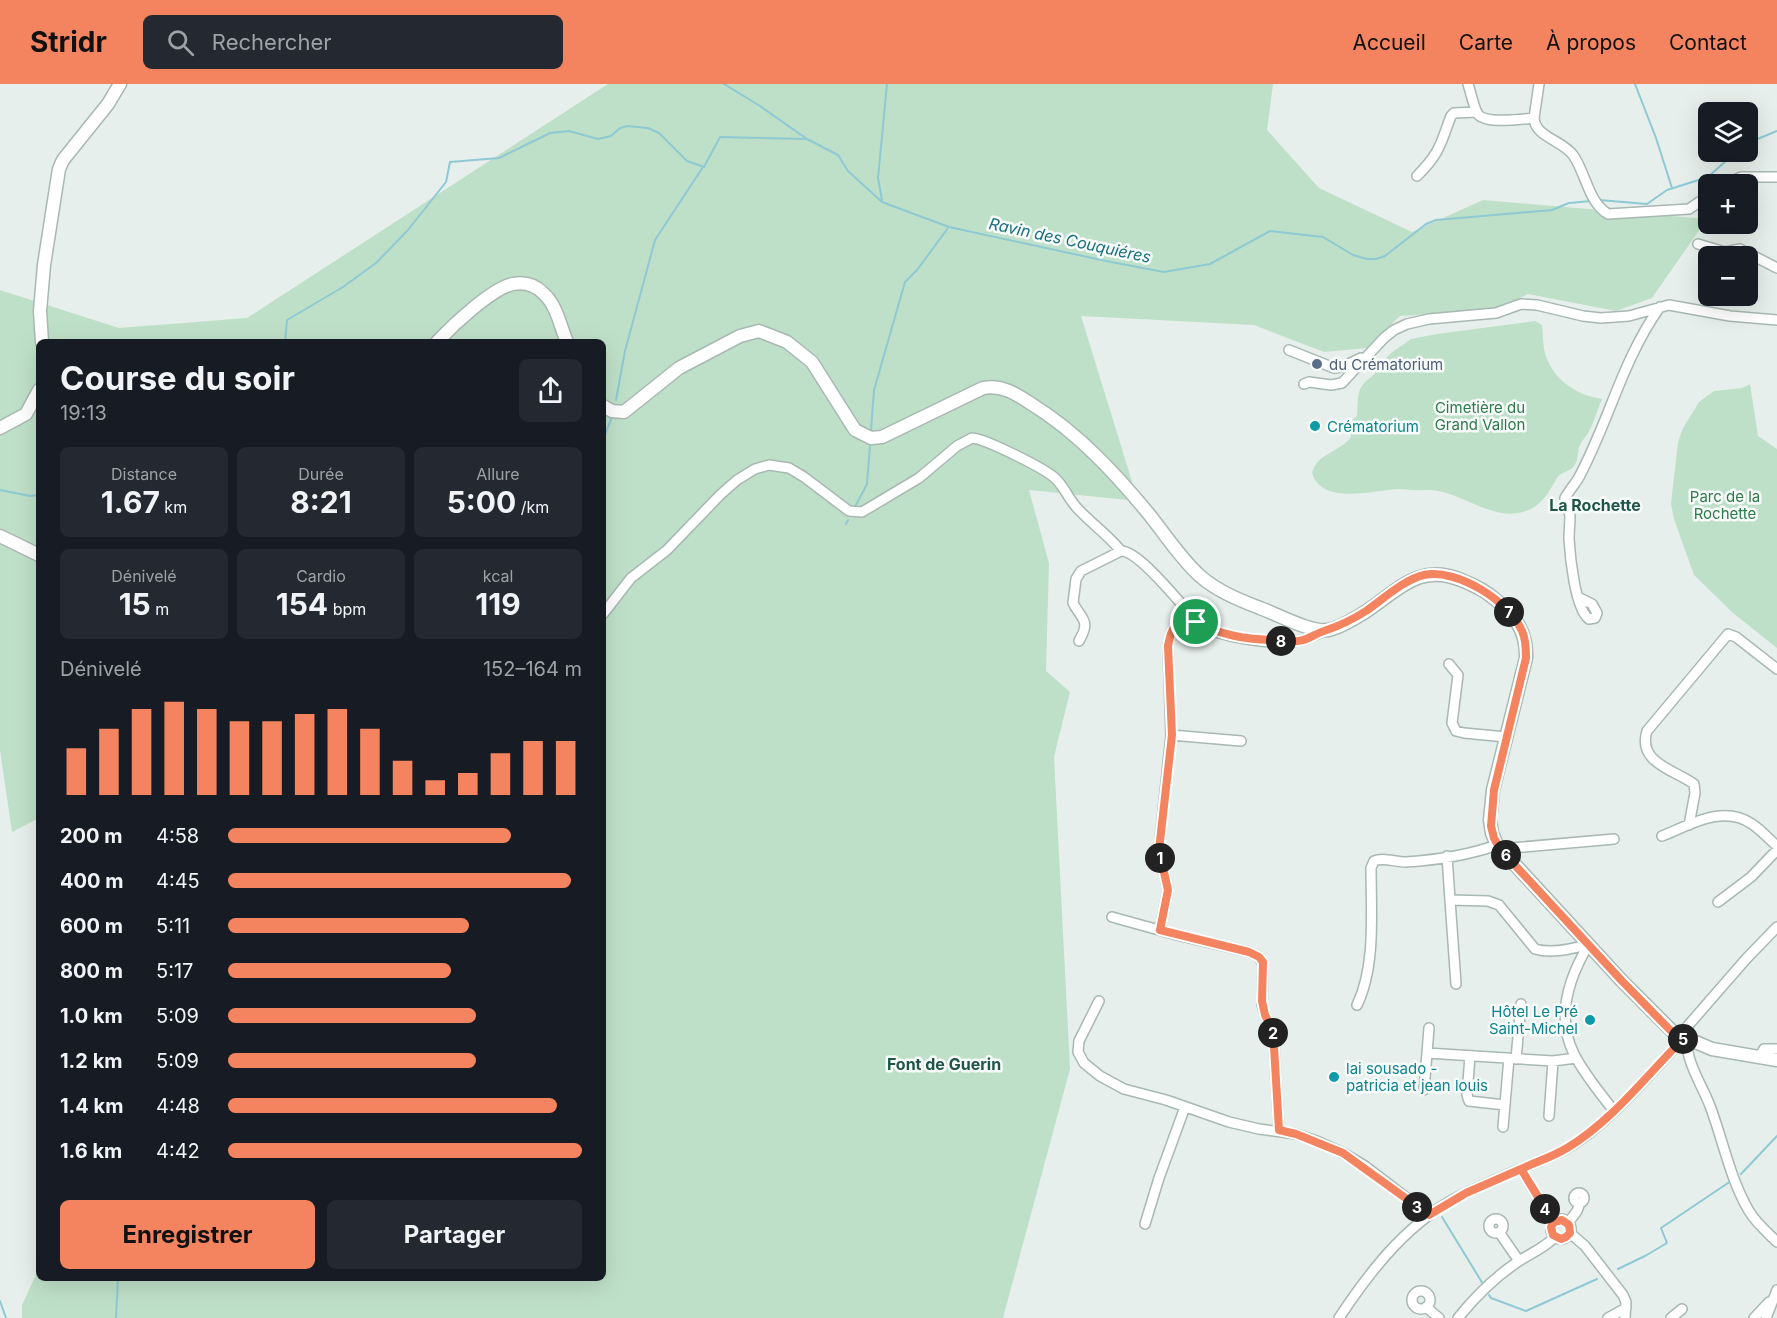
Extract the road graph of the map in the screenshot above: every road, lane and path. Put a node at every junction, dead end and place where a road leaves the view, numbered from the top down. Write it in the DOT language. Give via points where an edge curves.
graph roads {
  1 [pos="120,84"];
  2 [pos="1468,84"];
  3 [pos="1539,84"];
  4 [pos="1477,112"];
  5 [pos="1534,118"];
  6 [pos="1418,176"];
  7 [pos="1758,177"];
  8 [pos="1777,177"];
  9 [pos="1698,202"];
  10 [pos="1698,244"];
  11 [pos="1777,268"];
  12 [pos="1660,307"];
  13 [pos="1777,320"];
  14 [pos="42,339"];
  15 [pos="439,339"];
  16 [pos="566,339"];
  17 [pos="1288,350"];
  18 [pos="1366,355"];
  19 [pos="1304,384"];
  20 [pos="36,396"];
  21 [pos="606,408"];
  22 [pos="0,428"];
  23 [pos="0,536"];
  24 [pos="1121,551"];
  25 [pos="36,554"];
  26 [pos="1578,597"];
  27 [pos="606,611"];
  28 [pos="1196,622"];
  29 [pos="1326,630"];
  30 [pos="1079,641"];
  31 [pos="1449,664"];
  32 [pos="1777,669"];
  33 [pos="1172,735"];
  34 [pos="1506,737"];
  35 [pos="1241,741"];
  36 [pos="1689,825"];
  37 [pos="1662,836"];
  38 [pos="1614,839"];
  39 [pos="1499,847"];
  40 [pos="1777,848"];
  41 [pos="1447,856"];
  42 [pos="1450,900"];
  43 [pos="1718,902"];
  44 [pos="1112,916"];
  45 [pos="1777,927"];
  46 [pos="1160,930"];
  47 [pos="1586,950"];
  48 [pos="1456,984"];
  49 [pos="1099,1001"];
  50 [pos="1521,1004"];
  51 [pos="1358,1005"];
  52 [pos="1429,1028"];
  53 [pos="1683,1038"];
  54 [pos="1777,1049"];
  55 [pos="1427,1053"];
  56 [pos="1470,1056"];
  57 [pos="1576,1058"];
  58 [pos="1759,1058"];
  59 [pos="1513,1059"];
  60 [pos="1777,1060"];
  61 [pos="1553,1061"];
  62 [pos="1424,1090"];
  63 [pos="1505,1105"];
  64 [pos="1185,1107"];
  65 [pos="1614,1111"];
  66 [pos="1548,1116"];
  67 [pos="1503,1127"];
  68 [pos="1279,1130"];
  69 [pos="1521,1169"];
  70 [pos="1580,1203"];
  71 [pos="1429,1215"];
  72 [pos="1554,1222"];
  73 [pos="1568,1223"];
  74 [pos="1145,1224"];
  75 [pos="1499,1232"];
  76 [pos="1570,1233"];
  77 [pos="1555,1237"];
  78 [pos="1777,1242"];
  79 [pos="1519,1261"];
  80 [pos="1775,1294"];
  81 [pos="1426,1307"];
  82 [pos="1626,1308"];
  83 [pos="1682,1309"];
  84 [pos="1339,1318"];
  85 [pos="1438,1318"];
  86 [pos="1458,1318"];
  87 [pos="1608,1318"];
  88 [pos="1625,1318"];
  89 [pos="1671,1318"];
  90 [pos="1754,1318"];
  91 [pos="1766,1318"];
  1 -- 14 [label="street" via="59,169 44,265"];
  2 -- 4 [label="street"];
  3 -- 5 [label="street"];
  4 -- 5 [label="street" via="1490,120"];
  4 -- 6 [label="street" via="1451,116 1440,148"];
  5 -- 9 [label="street" via="1539,131 1574,156 1600,209 1608,214 1689,208"];
  7 -- 8 [label="street"];
  10 -- 11 [label="street" via="1725,252 1740,249"];
  12 -- 13 [label="street" via="1672,305"];
  12 -- 18 [label="street" via="1607,318 1521,304 1496,313 1429,319 1390,333"];
  12 -- 26 [label="street" via="1640,336 1589,454 1565,498"];
  15 -- 16 [label="street" via="482,301 507,286 525,283 549,300"];
  17 -- 18 [label="street" via="1334,368"];
  18 -- 19 [label="street" via="1339,384"];
  20 -- 22 [label="street" via="26,414"];
  21 -- 29 [label="street" via="618,413 629,410 679,368 754,331 787,342 812,362 855,430 871,438 882,437 978,390 1005,389 1076,436 1131,492 1208,582 1246,603"];
  23 -- 25 [label="street"];
  24 -- 27 [label="street" via="1076,507 1050,474 992,443 972,438 919,478 862,512 849,512 789,468 775,465 755,469 631,578"];
  24 -- 28 [label="street" via="1134,555"];
  24 -- 30 [label="street" via="1078,575 1072,603 1085,621"];
  28 -- 29 [label="street" via="1217,632 1249,639 1297,641"];
  28 -- 33 [label="street" via="1182,621 1170,635 1167,655"];
  29 -- 34 [label="street" via="1344,624 1412,579 1427,574 1455,578 1488,593 1513,616 1526,642 1526,658"];
  31 -- 34 [label="street" via="1458,675 1452,723 1456,730"];
  32 -- 36 [label="street" via="1728,634 1647,731 1645,742 1654,761 1695,784"];
  33 -- 35 [label="street"];
  33 -- 46 [label="street" via="1159,850 1168,890"];
  34 -- 39 [label="street" via="1491,814 1492,833"];
  36 -- 37 [label="street"];
  36 -- 40 [label="street" via="1718,816 1736,816 1753,824"];
  38 -- 39 [label="street"];
  39 -- 41 [label="street"];
  39 -- 47 [label="street"];
  40 -- 43 [label="street" via="1750,877"];
  41 -- 42 [label="street"];
  41 -- 51 [label="street" via="1405,862 1374,861 1367,979"];
  42 -- 47 [label="street" via="1499,905 1535,950"];
  42 -- 48 [label="street"];
  44 -- 46 [label="street"];
  45 -- 53 [label="street"];
  46 -- 68 [label="street" via="1249,952 1263,962 1262,1001 1273,1030"];
  47 -- 53 [label="street"];
  47 -- 57 [label="street" via="1564,1006"];
  49 -- 64 [label="street" via="1079,1041 1081,1059 1114,1085"];
  50 -- 59 [label="street"];
  52 -- 55 [label="street"];
  53 -- 58 [label="street" via="1712,1049"];
  53 -- 65 [label="street"];
  53 -- 78 [label="street" via="1743,1200"];
  54 -- 58 [label="street" via="1764,1049"];
  55 -- 56 [label="street"];
  55 -- 62 [label="street"];
  56 -- 59 [label="street"];
  56 -- 63 [label="street" via="1469,1101"];
  57 -- 61 [label="street"];
  57 -- 65 [label="street"];
  58 -- 60 [label="street"];
  59 -- 61 [label="street"];
  59 -- 63 [label="street"];
  61 -- 66 [label="street"];
  63 -- 67 [label="street"];
  64 -- 68 [label="street" via="1229,1122"];
  64 -- 74 [label="street"];
  65 -- 69 [label="street" via="1568,1148"];
  68 -- 71 [label="street" via="1343,1153"];
  69 -- 71 [label="street" via="1466,1193"];
  69 -- 72 [label="street"];
  70 -- 73 [label="street"];
  71 -- 84 [label="street" via="1383,1258"];
  72 -- 73 [label="street"];
  72 -- 77 [label="street" via="1551,1230"];
  73 -- 76 [label="street"];
  75 -- 79 [label="street"];
  76 -- 77 [label="street" via="1563,1239"];
  76 -- 82 [label="street" via="1617,1287 1625,1298"];
  77 -- 79 [label="street"];
  79 -- 86 [label="street" via="1487,1286"];
  80 -- 90 [label="street"];
  80 -- 91 [label="street"];
  81 -- 85 [label="street"];
  82 -- 87 [label="street"];
  82 -- 88 [label="street"];
  83 -- 89 [label="street"];
}
